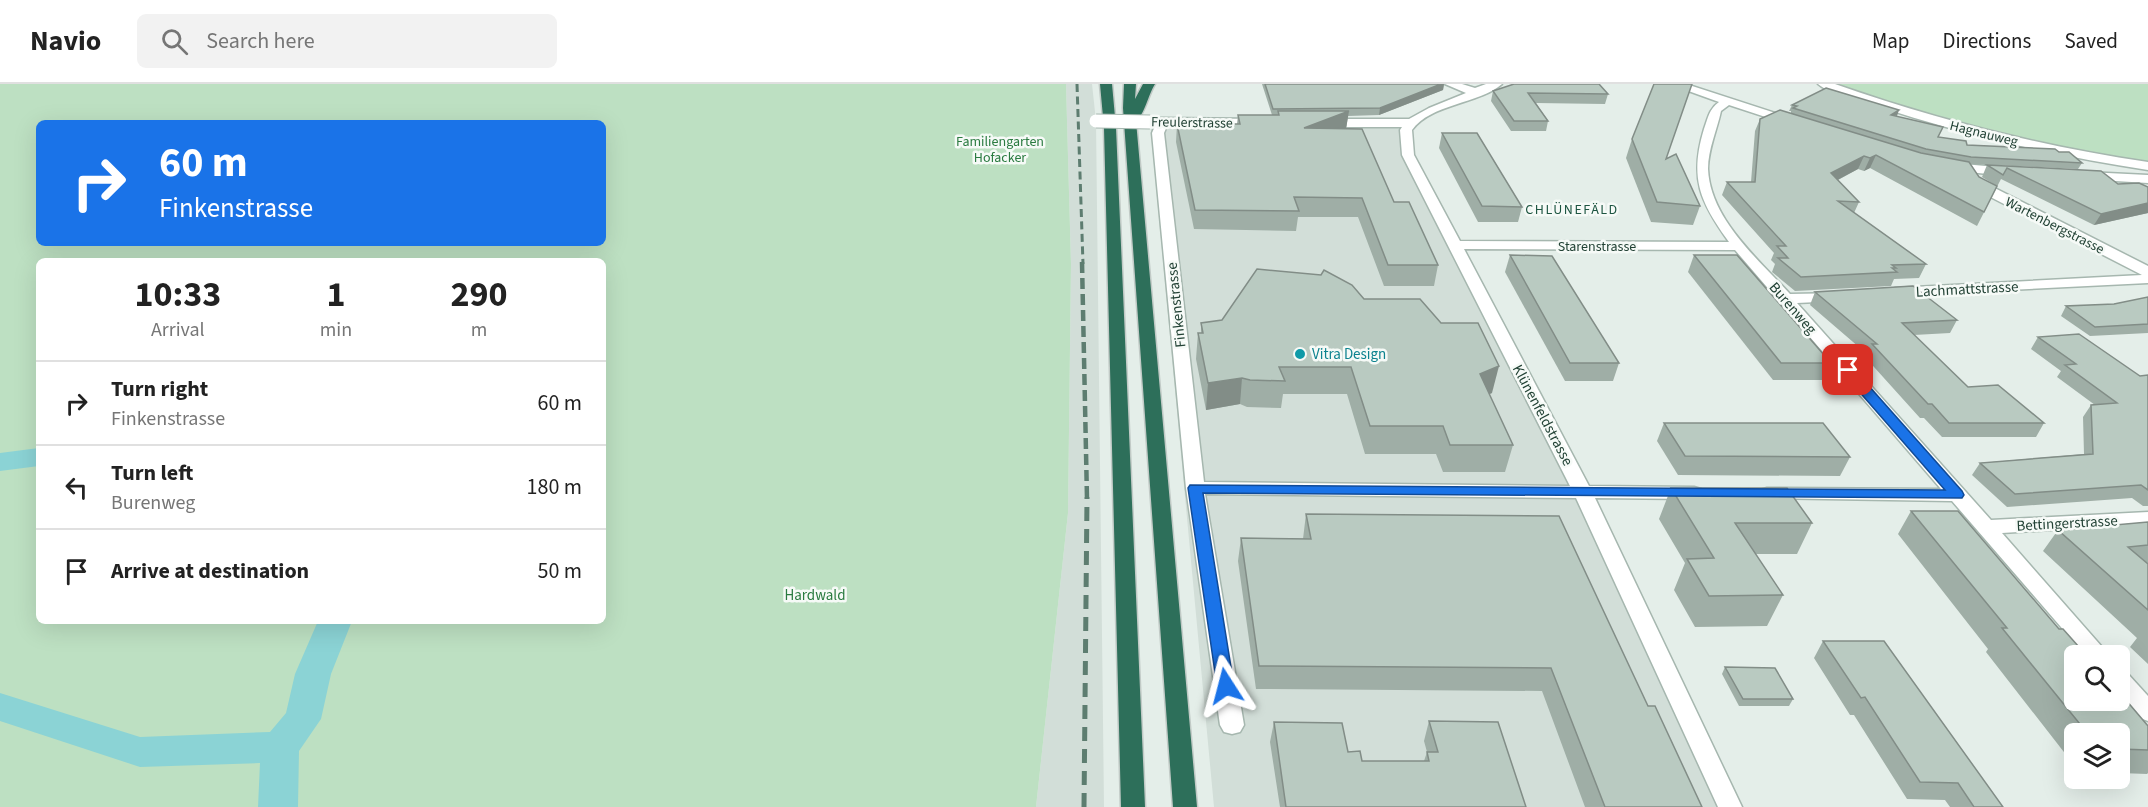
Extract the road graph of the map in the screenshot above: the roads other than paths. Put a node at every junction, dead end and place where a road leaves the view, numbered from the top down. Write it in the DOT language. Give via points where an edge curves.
graph roads {
  1 [pos="1106,84"];
  2 [pos="1114,84"];
  3 [pos="1130,84"];
  4 [pos="1149,84"];
  5 [pos="1451,84"];
  6 [pos="1496,84"];
  7 [pos="1675,84"];
  8 [pos="1824,84"];
  9 [pos="1475,92"];
  10 [pos="1728,101"];
  11 [pos="1270,123"];
  12 [pos="1305,123"];
  13 [pos="1410,123"];
  14 [pos="1148,124"];
  15 [pos="1103,125"];
  16 [pos="1807,126"];
  17 [pos="1939,165"];
  18 [pos="2148,166"];
  19 [pos="1968,170"];
  20 [pos="2024,173"];
  21 [pos="2069,175"];
  22 [pos="2148,179"];
  23 [pos="1455,245"];
  24 [pos="1739,246"];
  25 [pos="2148,272"];
  26 [pos="2148,279"];
  27 [pos="1878,294"];
  28 [pos="1855,295"];
  29 [pos="1785,299"];
  30 [pos="1195,488"];
  31 [pos="1583,492"];
  32 [pos="1710,493"];
  33 [pos="1744,494"];
  34 [pos="1957,495"];
  35 [pos="2148,518"];
  36 [pos="1987,527"];
  37 [pos="2089,645"];
  38 [pos="2130,691"];
  39 [pos="2148,712"];
  40 [pos="1232,726"];
  41 [pos="1133,807"];
  42 [pos="1185,807"];
  43 [pos="1730,807"];
  1 -- 15 [label="highway"];
  2 -- 15 [label="highway"];
  3 -- 14 [label="highway" via="1129,97"];
  4 -- 14 [label="highway" via="1138,103"];
  5 -- 9 [label="street"];
  6 -- 9 [label="street"];
  7 -- 10 [label="street"];
  8 -- 18 [label="street, Hagnauweg" via="1997,137"];
  9 -- 13 [label="street"];
  10 -- 16 [label="street"];
  10 -- 24 [label="street, Burenweg" via="1716,109 1702,166 1705,192"];
  11 -- 14 [label="street, Freulerstrasse"];
  12 -- 13 [label="street"];
  13 -- 23 [label="street, Klünenfeldstrasse" via="1406,130 1408,155"];
  14 -- 15 [label="street, Freulerstrasse, bridge"];
  14 -- 30 [label="street, Finkenstrasse" via="1158,133"];
  14 -- 42 [label="highway"];
  15 -- 41 [label="highway"];
  17 -- 19 [label="street"];
  19 -- 20 [label="street"];
  19 -- 25 [label="street, Wartenbergstrasse" via="1978,185"];
  21 -- 22 [label="street"];
  23 -- 24 [label="street, Starenstrasse"];
  23 -- 31 [label="street, Klünenfeldstrasse"];
  24 -- 29 [label="street, Burenweg"];
  26 -- 27 [label="street, Lachmattstrasse"];
  28 -- 29 [label="street"];
  29 -- 34 [label="street, Burenweg"];
  30 -- 31 [label="street"];
  30 -- 40 [label="street, Finkenstrasse"];
  31 -- 32 [label="street"];
  31 -- 43 [label="street, Klünenfeldstrasse"];
  33 -- 34 [label="street"];
  34 -- 36 [label="street, Burenweg"];
  35 -- 36 [label="street, Bettingerstrasse"];
  36 -- 37 [label="street, Burenweg"];
  38 -- 39 [label="street"];
}
